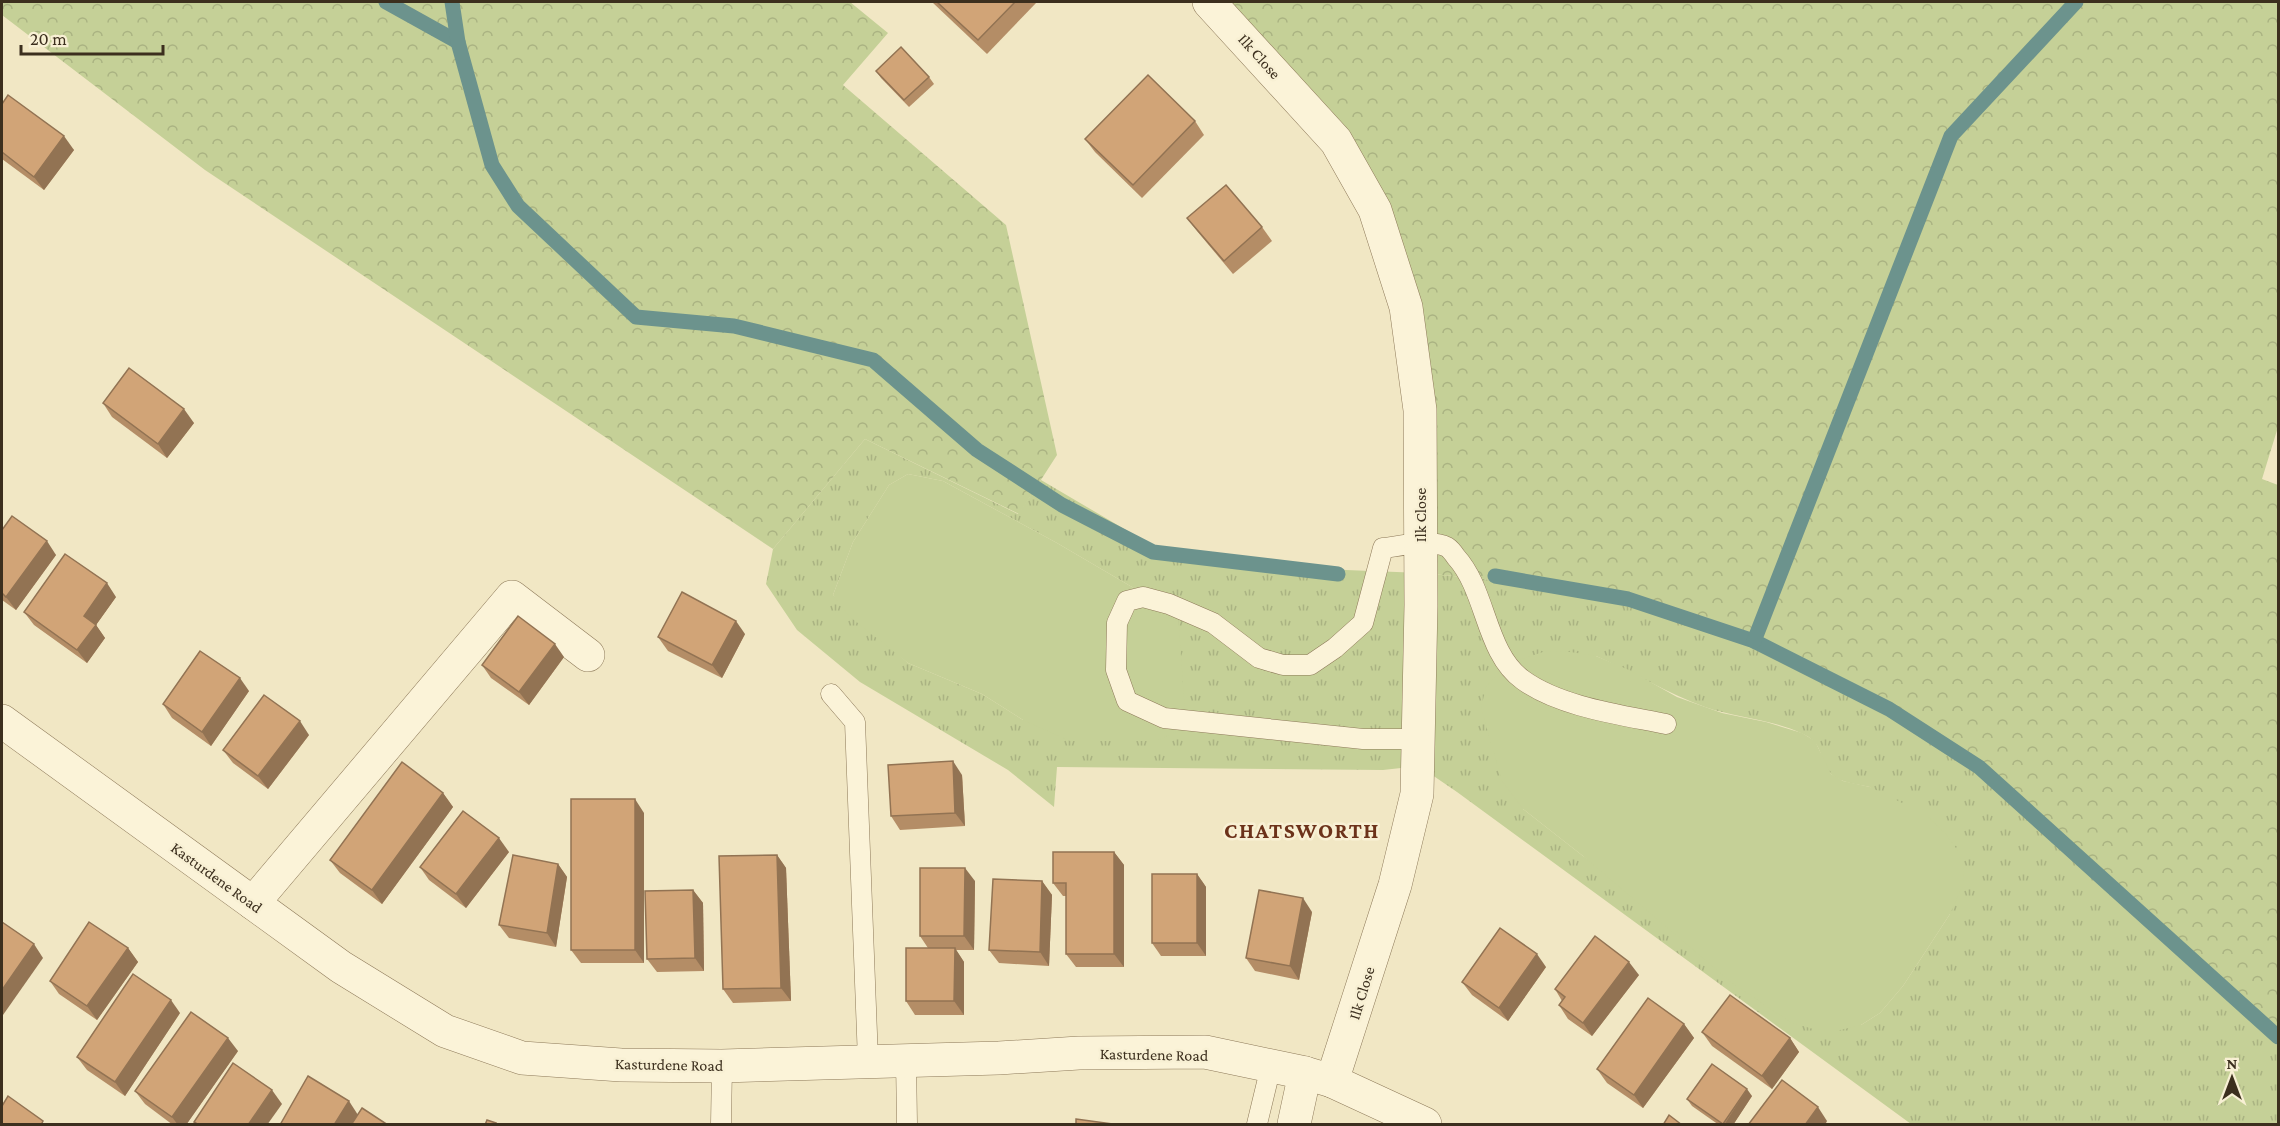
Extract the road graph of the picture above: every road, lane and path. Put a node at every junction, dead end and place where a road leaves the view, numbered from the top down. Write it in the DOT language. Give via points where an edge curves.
graph roads {
  1 [pos="1209,2"];
  2 [pos="1420,544"];
  3 [pos="588,655"];
  4 [pos="831,694"];
  5 [pos="2,721"];
  6 [pos="1666,724"];
  7 [pos="1418,739"];
  8 [pos="254,903"];
  9 [pos="906,1059"];
  10 [pos="868,1060"];
  11 [pos="722,1065"];
  12 [pos="1271,1066"];
  13 [pos="1318,1077"];
  14 [pos="721,1125"];
  15 [pos="907,1125"];
  16 [pos="1257,1125"];
  17 [pos="1294,1125"];
  18 [pos="1425,1125"];
  1 -- 2 [label="street, Ilk Close" via="1336,141 1375,210 1406,307 1420,410"];
  2 -- 6 [label="lane" via="1448,547 1463,565 1506,663 1522,680 1570,702"];
  2 -- 7 [label="street, Ilk Close"];
  2 -- 7 [label="lane" via="1383,548 1363,623 1310,665 1283,665 1259,658 1212,623 1143,597 1127,601 1117,623 1116,652 1116,670 1127,701 1164,718 1364,739"];
  3 -- 8 [label="street" via="512,597"];
  4 -- 10 [label="lane" via="855,722"];
  5 -- 8 [label="street, Kasturdene Road"];
  7 -- 13 [label="street, Ilk Close" via="1417,794 1395,885"];
  8 -- 11 [label="street, Kasturdene Road" via="341,967 445,1032 522,1058 621,1065"];
  9 -- 10 [label="street, Kasturdene Road"];
  9 -- 12 [label="street, Kasturdene Road" via="1205,1052"];
  9 -- 15 [label="lane"];
  10 -- 11 [label="street, Kasturdene Road"];
  11 -- 14 [label="lane"];
  12 -- 13 [label="street, Kasturdene Road"];
  12 -- 16 [label="lane"];
  13 -- 17 [label="street, Ilk Close"];
  13 -- 18 [label="street, Kasturdene Road"];
}
